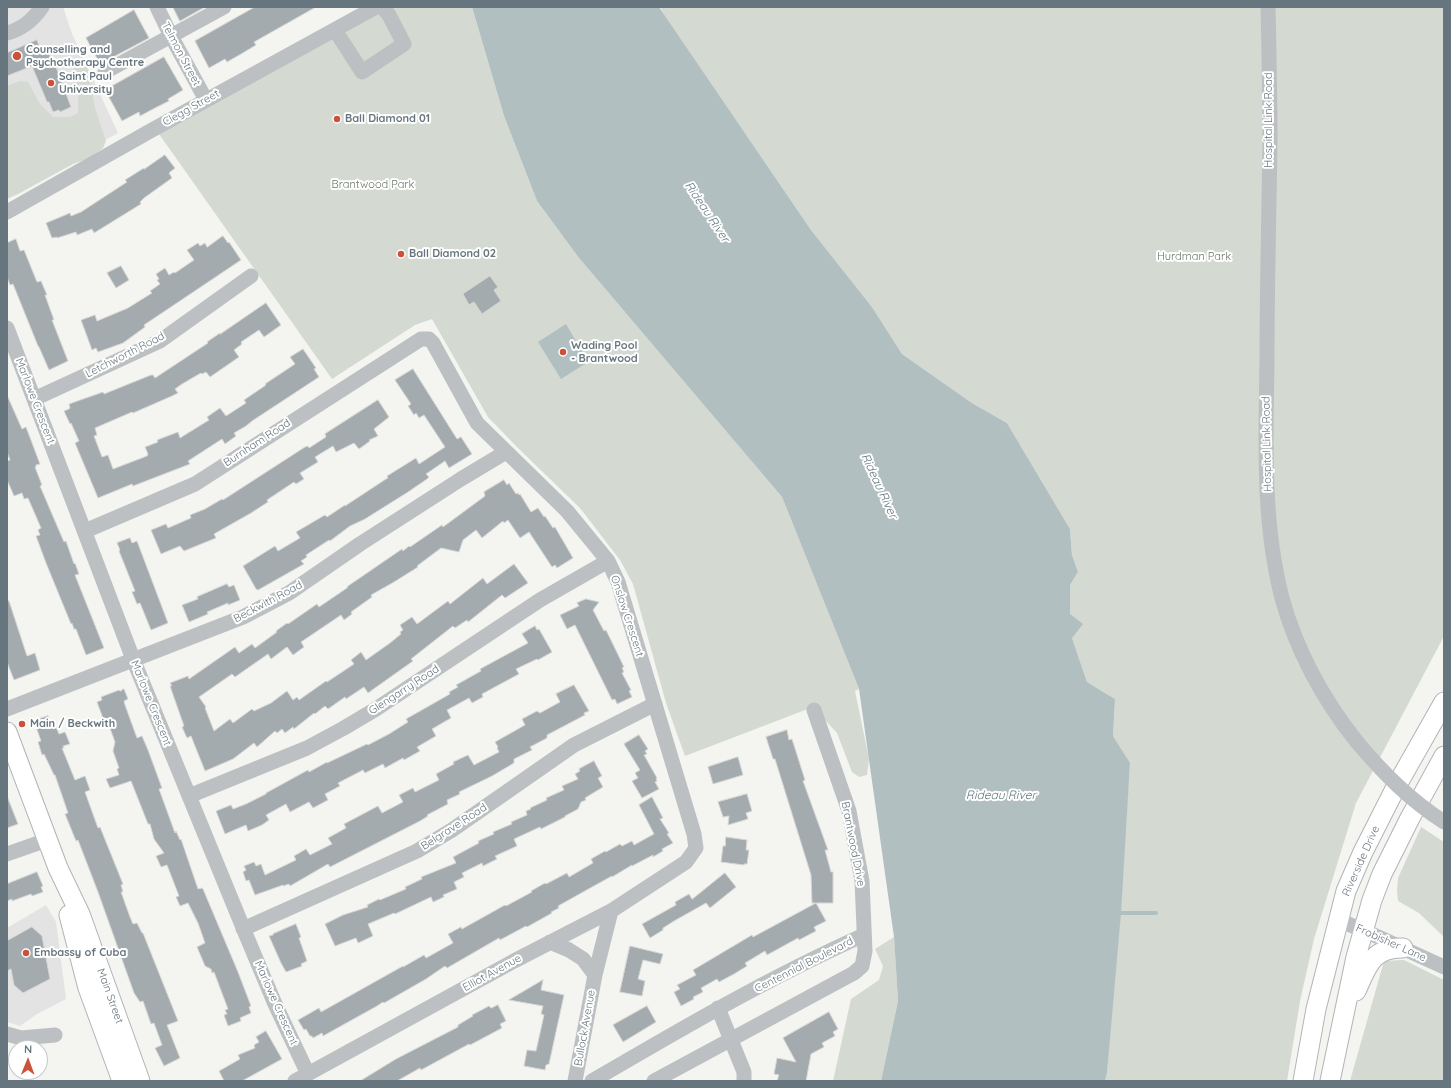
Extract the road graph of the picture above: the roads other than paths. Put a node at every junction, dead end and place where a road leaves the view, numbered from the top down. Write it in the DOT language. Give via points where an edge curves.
graph roads {
  1 [pos="42,7"];
  2 [pos="157,7"];
  3 [pos="224,7"];
  4 [pos="376,7"];
  5 [pos="382,7"];
  6 [pos="1268,7"];
  7 [pos="335,30"];
  8 [pos="7,33"];
  9 [pos="171,36"];
  10 [pos="105,72"];
  11 [pos="206,100"];
  12 [pos="7,212"];
  13 [pos="251,276"];
  14 [pos="7,328"];
  15 [pos="421,339"];
  16 [pos="34,399"];
  17 [pos="506,452"];
  18 [pos="85,531"];
  19 [pos="608,561"];
  20 [pos="133,660"];
  21 [pos="1444,702"];
  22 [pos="655,704"];
  23 [pos="7,709"];
  24 [pos="814,710"];
  25 [pos="7,732"];
  26 [pos="1444,756"];
  27 [pos="189,796"];
  28 [pos="1444,822"];
  29 [pos="47,840"];
  30 [pos="7,854"];
  31 [pos="686,862"];
  32 [pos="58,868"];
  33 [pos="611,911"];
  34 [pos="1338,920"];
  35 [pos="243,929"];
  36 [pos="1362,930"];
  37 [pos="864,935"];
  38 [pos="550,942"];
  39 [pos="1403,948"];
  40 [pos="1444,967"];
  41 [pos="595,975"];
  42 [pos="718,1008"];
  43 [pos="1340,1031"];
  44 [pos="7,1034"];
  45 [pos="55,1035"];
  46 [pos="730,1040"];
  47 [pos="302,1077"];
  48 [pos="122,1081"];
  49 [pos="140,1081"];
  50 [pos="575,1081"];
  51 [pos="592,1081"];
  52 [pos="654,1081"];
  53 [pos="744,1081"];
  54 [pos="1304,1081"];
  55 [pos="1330,1081"];
  1 -- 8 [label="street" via="28,24"];
  2 -- 9 [label="street, Telmon Street"];
  3 -- 9 [label="street"];
  4 -- 7 [label="street, Clegg Street"];
  5 -- 7 [label="street" via="404,44 362,72"];
  6 -- 28 [label="street, Hospital Link Road, bridge" via="1270,138 1266,465 1272,549 1282,598 1292,630 1310,670 1329,703 1357,742 1408,797"];
  7 -- 11 [label="street, Clegg Street"];
  9 -- 10 [label="street"];
  9 -- 11 [label="street, Telmon Street"];
  11 -- 12 [label="street, Clegg Street"];
  13 -- 16 [label="street, Letchworth Road" via="160,341"];
  14 -- 16 [label="street, Marlowe Crescent"];
  15 -- 17 [label="street, Onslow Crescent" via="429,339 433,343 477,423"];
  15 -- 18 [label="street, Burnham Road" via="195,484"];
  16 -- 18 [label="street, Marlowe Crescent"];
  17 -- 19 [label="street, Onslow Crescent" via="567,511"];
  17 -- 20 [label="street, Beckwith Road" via="289,593 243,617"];
  18 -- 20 [label="street, Marlowe Crescent"];
  19 -- 22 [label="street, Onslow Crescent" via="618,582"];
  19 -- 27 [label="street, Glengarry Road" via="540,600 344,728 307,748"];
  20 -- 23 [label="street, Beckwith Road"];
  20 -- 27 [label="street, Marlowe Crescent"];
  21 -- 34 [label="main road, Riverside Drive" via="1363,852 1346,890"];
  22 -- 31 [label="street, Onslow Crescent" via="694,834 696,848"];
  22 -- 35 [label="street, Belgrave Road" via="574,745 452,830 417,851"];
  24 -- 37 [label="street, Brantwood Drive" via="849,812 862,881"];
  25 -- 29 [label="main road, Main Street"];
  26 -- 36 [label="main road" via="1382,874"];
  27 -- 35 [label="street, Marlowe Crescent"];
  29 -- 30 [label="street"];
  29 -- 32 [label="main road, Main Street"];
  31 -- 33 [label="street, Elliot Avenue"];
  32 -- 48 [label="main road, Main Street" via="88,988"];
  32 -- 49 [label="main road, Main Street" via="80,914"];
  33 -- 38 [label="street, Elliot Avenue"];
  33 -- 41 [label="street, Bullock Avenue"];
  34 -- 36 [label="street, Frobisher Lane"];
  34 -- 54 [label="main road, Riverside Drive" via="1316,1009"];
  35 -- 47 [label="street, Marlowe Crescent"];
  36 -- 39 [label="street, Frobisher Lane"];
  36 -- 43 [label="main road"];
  37 -- 42 [label="street, Centennial Boulevard"];
  37 -- 46 [label="street, Centennial Boulevard" via="865,958 860,969"];
  38 -- 41 [label="street, Bullock Avenue" via="583,959"];
  38 -- 47 [label="street, Elliot Avenue"];
  39 -- 40 [label="street, Frobisher Lane"];
  39 -- 43 [label="main road" via="1382,951 1371,961"];
  41 -- 50 [label="street, Bullock Avenue"];
  42 -- 46 [label="street"];
  42 -- 51 [label="street, Centennial Boulevard"];
  43 -- 55 [label="main road"];
  44 -- 45 [label="street" via="21,1038"];
  46 -- 52 [label="street, Centennial Boulevard"];
  46 -- 53 [label="street" via="744,1072"];
}
